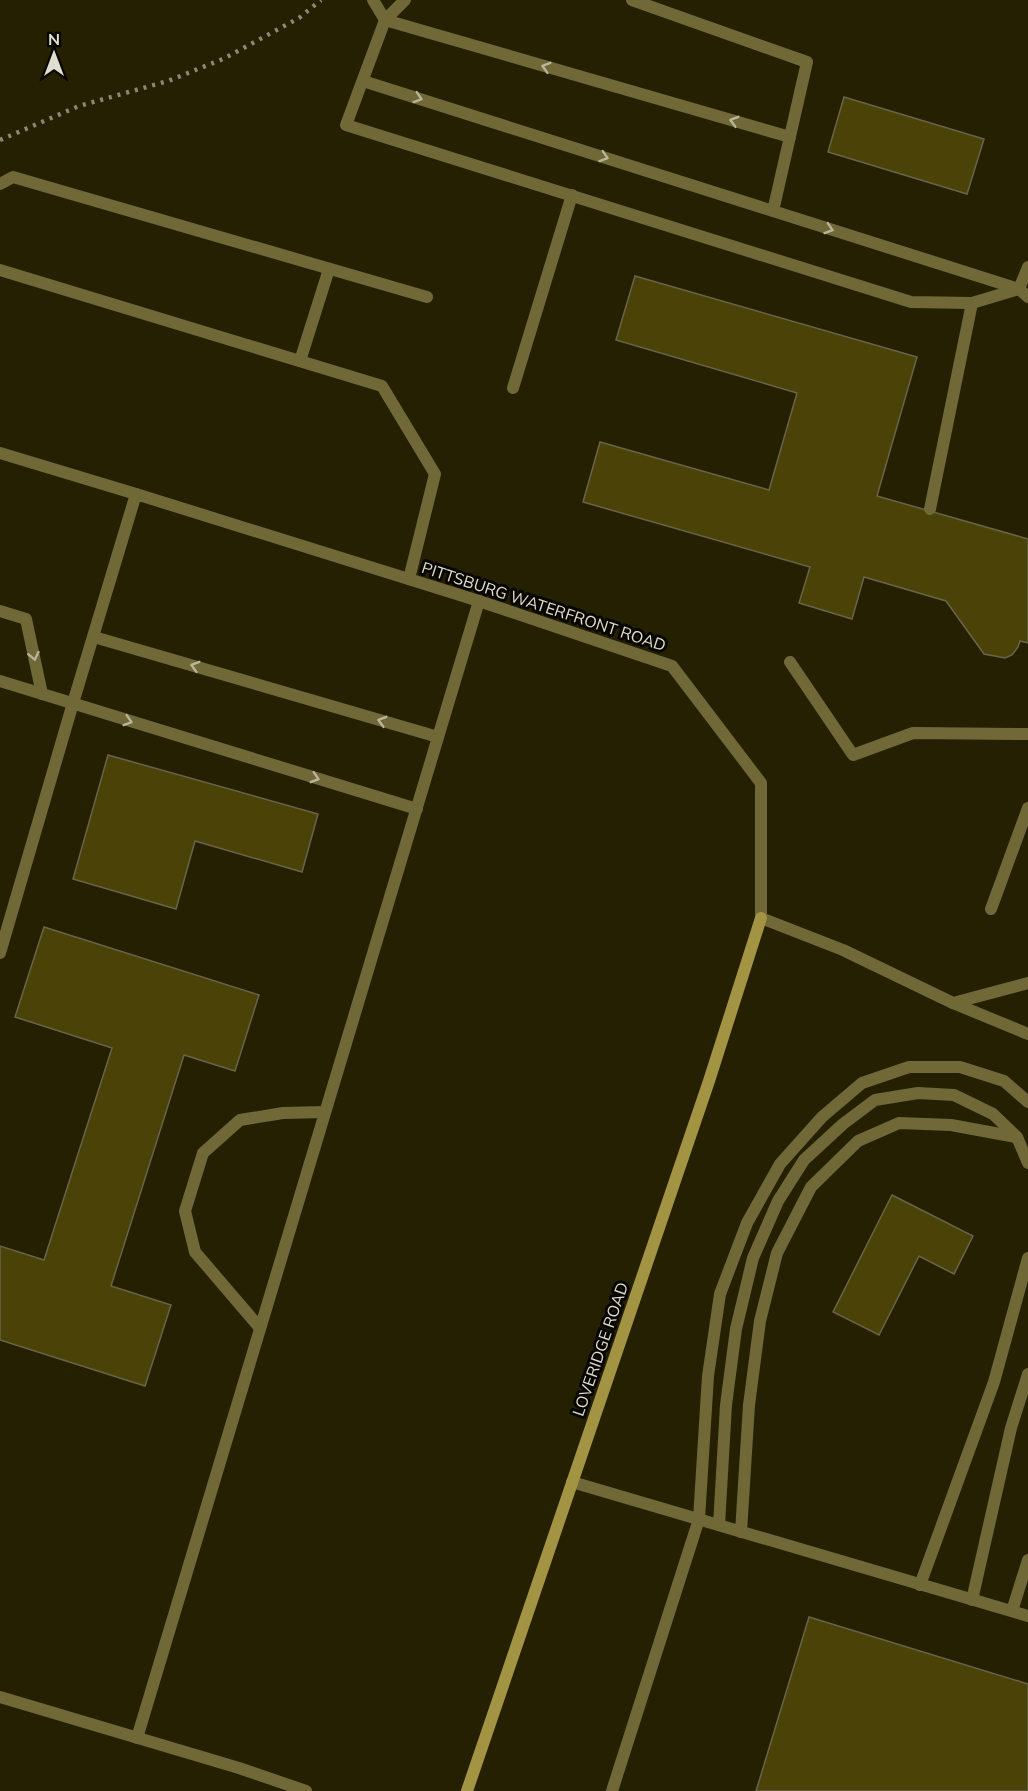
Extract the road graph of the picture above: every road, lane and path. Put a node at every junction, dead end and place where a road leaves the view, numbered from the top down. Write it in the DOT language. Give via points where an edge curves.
graph roads {
  1 [pos="373,0"];
  2 [pos="405,0"];
  3 [pos="632,0"];
  4 [pos="386,20"];
  5 [pos="363,81"];
  6 [pos="790,137"];
  7 [pos="0,184"];
  8 [pos="572,195"];
  9 [pos="773,211"];
  10 [pos="1028,267"];
  11 [pos="330,269"];
  12 [pos="0,270"];
  13 [pos="1024,293"];
  14 [pos="427,297"];
  15 [pos="972,303"];
  16 [pos="300,361"];
  17 [pos="513,387"];
  18 [pos="0,453"];
  19 [pos="136,494"];
  20 [pos="930,509"];
  21 [pos="410,579"];
  22 [pos="479,601"];
  23 [pos="0,611"];
  24 [pos="94,637"];
  25 [pos="790,662"];
  26 [pos="0,681"];
  27 [pos="42,694"];
  28 [pos="73,703"];
  29 [pos="1028,734"];
  30 [pos="438,737"];
  31 [pos="1028,808"];
  32 [pos="417,809"];
  33 [pos="991,909"];
  34 [pos="761,918"];
  35 [pos="3,930"];
  36 [pos="0,953"];
  37 [pos="1028,982"];
  38 [pos="953,1003"];
  39 [pos="1028,1034"];
  40 [pos="1028,1102"];
  41 [pos="325,1112"];
  42 [pos="1017,1137"];
  43 [pos="1028,1163"];
  44 [pos="1028,1258"];
  45 [pos="260,1328"];
  46 [pos="1028,1374"];
  47 [pos="572,1482"];
  48 [pos="699,1519"];
  49 [pos="719,1525"];
  50 [pos="741,1532"];
  51 [pos="1028,1560"];
  52 [pos="920,1585"];
  53 [pos="972,1600"];
  54 [pos="1012,1611"];
  55 [pos="1028,1616"];
  56 [pos="0,1697"];
  57 [pos="137,1738"];
  58 [pos="306,1791"];
  59 [pos="467,1791"];
  60 [pos="612,1791"];
  1 -- 4 [label="street"];
  2 -- 4 [label="street"];
  3 -- 6 [label="street" via="807,62"];
  4 -- 5 [label="street"];
  6 -- 4 [label="street, one-way"];
  5 -- 8 [label="street" via="346,124"];
  5 -- 9 [label="street, one-way"];
  6 -- 9 [label="street"];
  7 -- 11 [label="street" via="13,177"];
  8 -- 15 [label="street" via="911,302"];
  8 -- 17 [label="street"];
  9 -- 13 [label="street, one-way"];
  10 -- 13 [label="street"];
  11 -- 14 [label="street"];
  11 -- 16 [label="street"];
  12 -- 16 [label="street"];
  13 -- 15 [label="street"];
  15 -- 20 [label="street"];
  16 -- 21 [label="street" via="382,387 435,474"];
  18 -- 19 [label="street, PITTSBURG WATERFRONT ROAD"];
  19 -- 21 [label="street, PITTSBURG WATERFRONT ROAD"];
  19 -- 24 [label="street"];
  21 -- 22 [label="street, PITTSBURG WATERFRONT ROAD"];
  22 -- 30 [label="street"];
  22 -- 34 [label="street, PITTSBURG WATERFRONT ROAD" via="672,666 761,783"];
  23 -- 27 [label="street, one-way" via="26,619"];
  24 -- 28 [label="street"];
  30 -- 24 [label="street, one-way"];
  25 -- 29 [label="street" via="853,755 913,733"];
  26 -- 27 [label="street"];
  27 -- 28 [label="street"];
  28 -- 32 [label="street, one-way"];
  28 -- 35 [label="street"];
  30 -- 32 [label="street"];
  31 -- 33 [label="street"];
  32 -- 41 [label="street"];
  34 -- 38 [label="street" via="843,950"];
  34 -- 47 [label="street, LOVERIDGE ROAD"];
  35 -- 36 [label="street"];
  37 -- 38 [label="street"];
  38 -- 39 [label="street"];
  40 -- 48 [label="street" via="1004,1081 960,1067 909,1067 862,1083 822,1117 780,1164 747,1223 720,1294 708,1376"];
  41 -- 45 [label="street"];
  41 -- 45 [label="street" via="240,1120 203,1153 185,1211 195,1252"];
  42 -- 43 [label="street"];
  42 -- 49 [label="street" via="993,1114 954,1095 918,1093 875,1100 804,1160 778,1201 753,1258 736,1329 726,1405"];
  42 -- 50 [label="street" via="951,1125 899,1122 858,1141 812,1187 777,1253 760,1321 749,1405"];
  44 -- 52 [label="street" via="994,1382"];
  45 -- 57 [label="street"];
  46 -- 53 [label="street" via="1011,1428"];
  47 -- 48 [label="street"];
  47 -- 59 [label="street, LOVERIDGE ROAD"];
  48 -- 49 [label="street"];
  48 -- 60 [label="street"];
  49 -- 50 [label="street"];
  50 -- 52 [label="street"];
  51 -- 54 [label="street"];
  52 -- 53 [label="street"];
  53 -- 54 [label="street"];
  54 -- 55 [label="street"];
  56 -- 57 [label="street"];
  57 -- 58 [label="street"];
}
